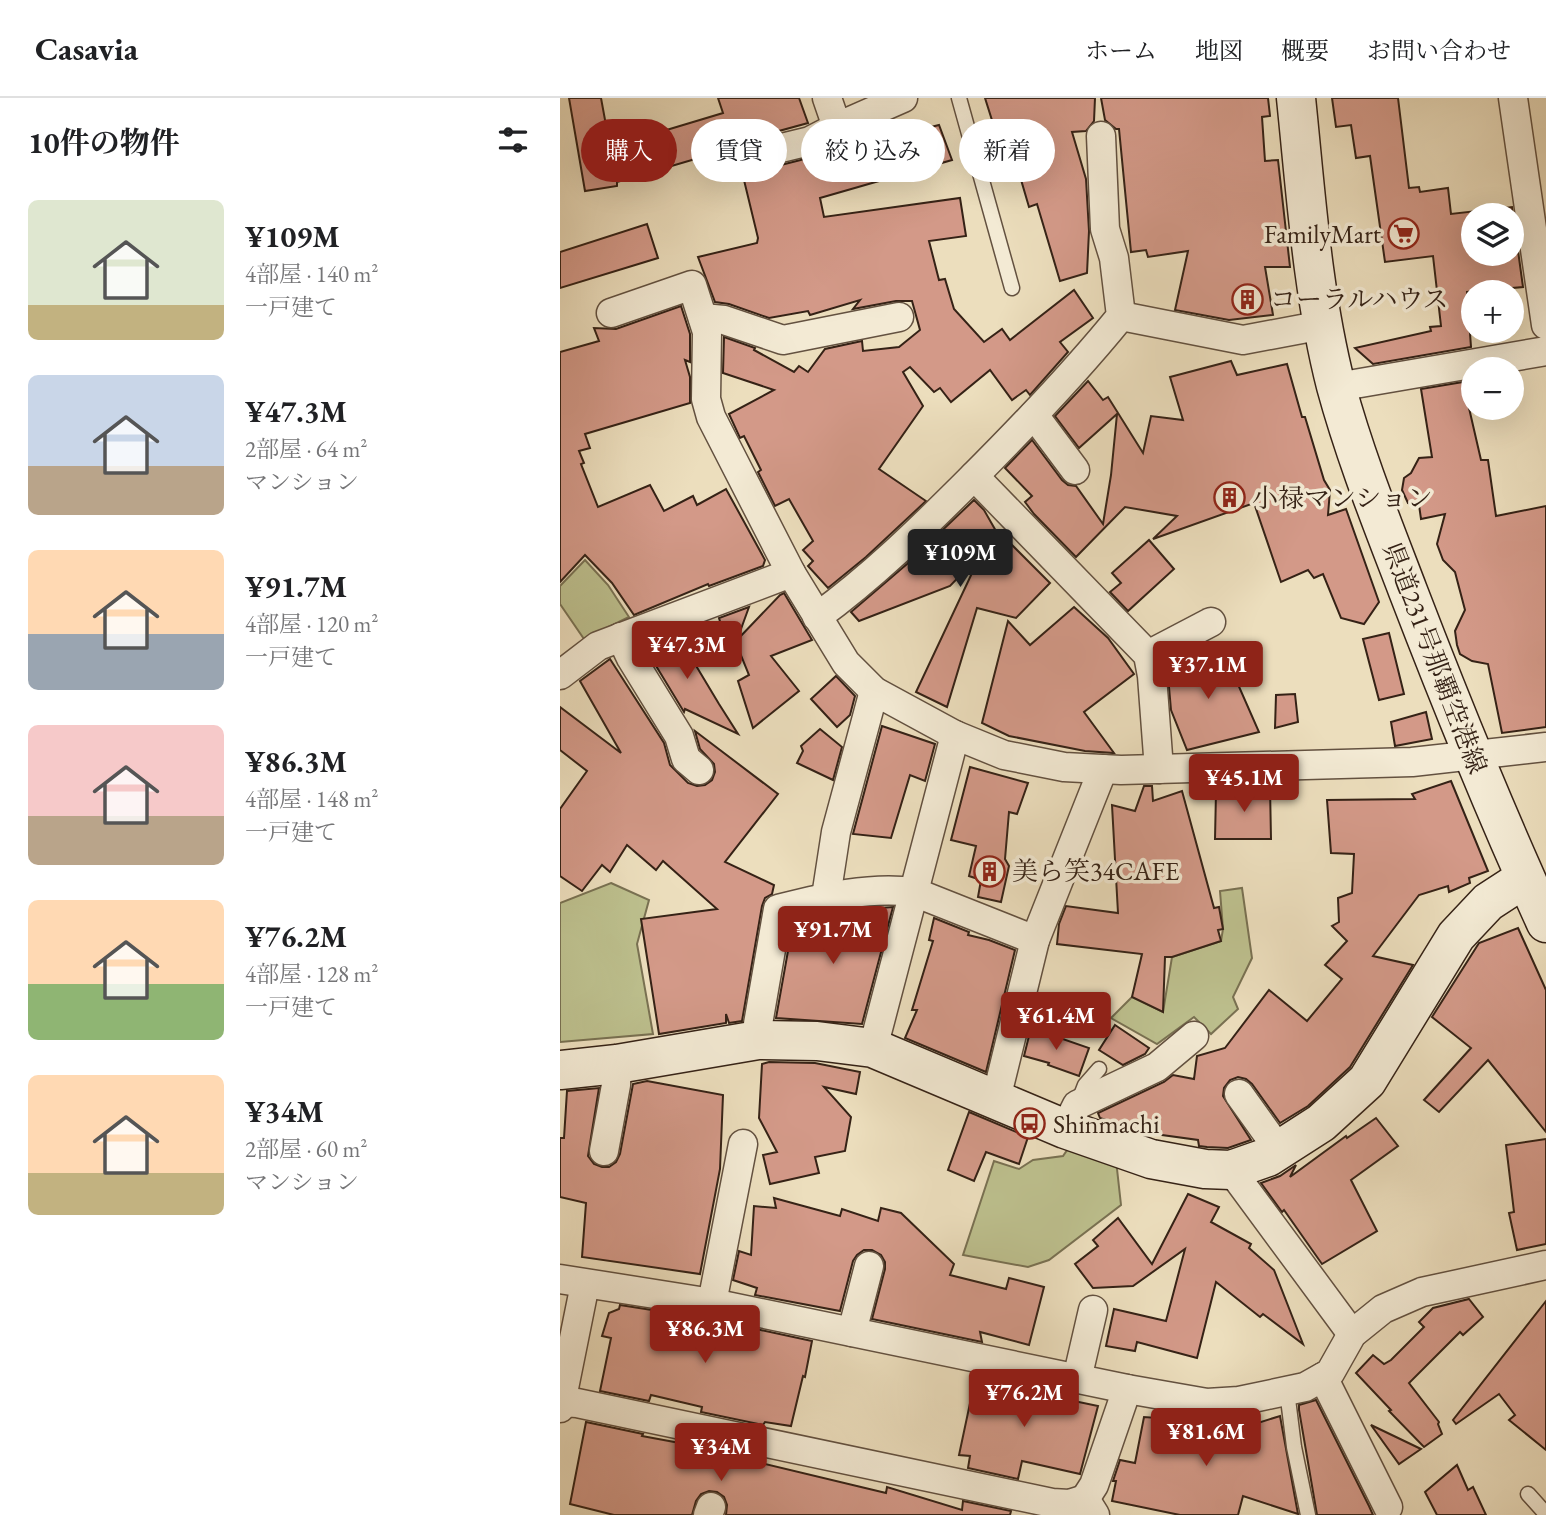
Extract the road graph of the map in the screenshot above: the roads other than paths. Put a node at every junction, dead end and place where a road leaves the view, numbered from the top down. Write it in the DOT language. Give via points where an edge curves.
graph roads {
  1 [pos="827,98"];
  2 [pos="903,98"];
  3 [pos="959,98"];
  4 [pos="1296,98"];
  5 [pos="1513,98"];
  6 [pos="834,119"];
  7 [pos="855,119"];
  8 [pos="1101,136"];
  9 [pos="1012,288"];
  10 [pos="611,313"];
  11 [pos="1121,316"];
  12 [pos="899,317"];
  13 [pos="703,318"];
  14 [pos="1323,325"];
  15 [pos="1546,325"];
  16 [pos="1546,351"];
  17 [pos="1337,387"];
  18 [pos="1034,415"];
  19 [pos="1075,470"];
  20 [pos="974,476"];
  21 [pos="791,573"];
  22 [pos="817,617"];
  23 [pos="1211,622"];
  24 [pos="621,637"];
  25 [pos="1148,655"];
  26 [pos="560,675"];
  27 [pos="874,691"];
  28 [pos="955,735"];
  29 [pos="1546,747"];
  30 [pos="1473,756"];
  31 [pos="1103,769"];
  32 [pos="1159,769"];
  33 [pos="686,770"];
  34 [pos="1525,878"];
  35 [pos="914,892"];
  36 [pos="826,897"];
  37 [pos="1546,923"];
  38 [pos="1035,940"];
  39 [pos="1194,1036"];
  40 [pos="758,1040"];
  41 [pos="873,1048"];
  42 [pos="617,1064"];
  43 [pos="1099,1069"];
  44 [pos="560,1070"];
  45 [pos="1239,1094"];
  46 [pos="996,1100"];
  47 [pos="1071,1117"];
  48 [pos="743,1144"];
  49 [pos="1279,1150"];
  50 [pos="604,1151"];
  51 [pos="1231,1170"];
  52 [pos="1546,1265"];
  53 [pos="869,1266"];
  54 [pos="572,1282"];
  55 [pos="712,1303"];
  56 [pos="1093,1310"];
  57 [pos="852,1332"];
  58 [pos="1352,1334"];
  59 [pos="1323,1377"];
  60 [pos="1077,1379"];
  61 [pos="1127,1389"];
  62 [pos="1287,1391"];
  63 [pos="560,1404"];
  64 [pos="1528,1494"];
  65 [pos="1090,1507"];
  66 [pos="1388,1507"];
  67 [pos="1050,1509"];
  68 [pos="1546,1514"];
  69 [pos="1308,1515"];
  1 -- 6 [label="street"];
  2 -- 7 [label="street"];
  3 -- 9 [label="lane"];
  4 -- 14 [label="street, 県道231号那覇空港線"];
  5 -- 15 [label="street"];
  8 -- 11 [label="street" via="1105,229 1114,258"];
  10 -- 13 [label="street" via="692,285"];
  11 -- 14 [label="street" via="1243,340"];
  11 -- 18 [label="street"];
  12 -- 13 [label="street" via="783,340 724,320"];
  13 -- 21 [label="street" via="706,399 711,417"];
  14 -- 17 [label="street, 県道231号那覇空港線"];
  16 -- 17 [label="street"];
  17 -- 30 [label="street, 県道231号那覇空港線" via="1361,468"];
  18 -- 19 [label="street"];
  18 -- 20 [label="street"];
  20 -- 22 [label="street" via="920,530"];
  20 -- 25 [label="street"];
  21 -- 22 [label="street"];
  21 -- 24 [label="street"];
  22 -- 27 [label="street" via="846,663"];
  23 -- 25 [label="street"];
  24 -- 26 [label="street" via="598,646"];
  24 -- 33 [label="street" via="680,736"];
  25 -- 32 [label="street"];
  27 -- 28 [label="street"];
  27 -- 36 [label="street" via="836,832"];
  28 -- 31 [label="street" via="1004,755"];
  28 -- 35 [label="street"];
  29 -- 30 [label="street"];
  30 -- 32 [label="street"];
  30 -- 34 [label="street, 県道231号那覇空港線"];
  31 -- 32 [label="street"];
  31 -- 38 [label="street"];
  34 -- 37 [label="street, 県道231号那覇空港線"];
  34 -- 49 [label="street" via="1488,902 1456,936 1367,1081 1321,1124"];
  35 -- 36 [label="street"];
  35 -- 38 [label="street"];
  35 -- 41 [label="street"];
  36 -- 40 [label="street" via="778,909"];
  38 -- 46 [label="street"];
  39 -- 47 [label="street" via="1157,1067"];
  40 -- 41 [label="street"];
  40 -- 42 [label="street"];
  41 -- 46 [label="street"];
  42 -- 44 [label="street"];
  42 -- 50 [label="street"];
  43 -- 47 [label="lane" via="1085,1085"];
  45 -- 49 [label="street"];
  46 -- 47 [label="street"];
  47 -- 51 [label="street" via="1151,1159"];
  48 -- 55 [label="street"];
  49 -- 51 [label="street"];
  51 -- 58 [label="street"];
  52 -- 58 [label="street" via="1422,1292 1383,1309"];
  53 -- 57 [label="street"];
  54 -- 55 [label="street"];
  54 -- 63 [label="street"];
  55 -- 57 [label="street"];
  56 -- 60 [label="street"];
  57 -- 60 [label="street"];
  58 -- 59 [label="street" via="1330,1373"];
  59 -- 62 [label="street"];
  59 -- 66 [label="street"];
  60 -- 61 [label="street"];
  61 -- 62 [label="street" via="1207,1403"];
  61 -- 65 [label="street"];
  62 -- 69 [label="lane"];
  63 -- 67 [label="street" via="577,1403"];
  64 -- 68 [label="lane"];
  65 -- 67 [label="street" via="1069,1504"];
}
